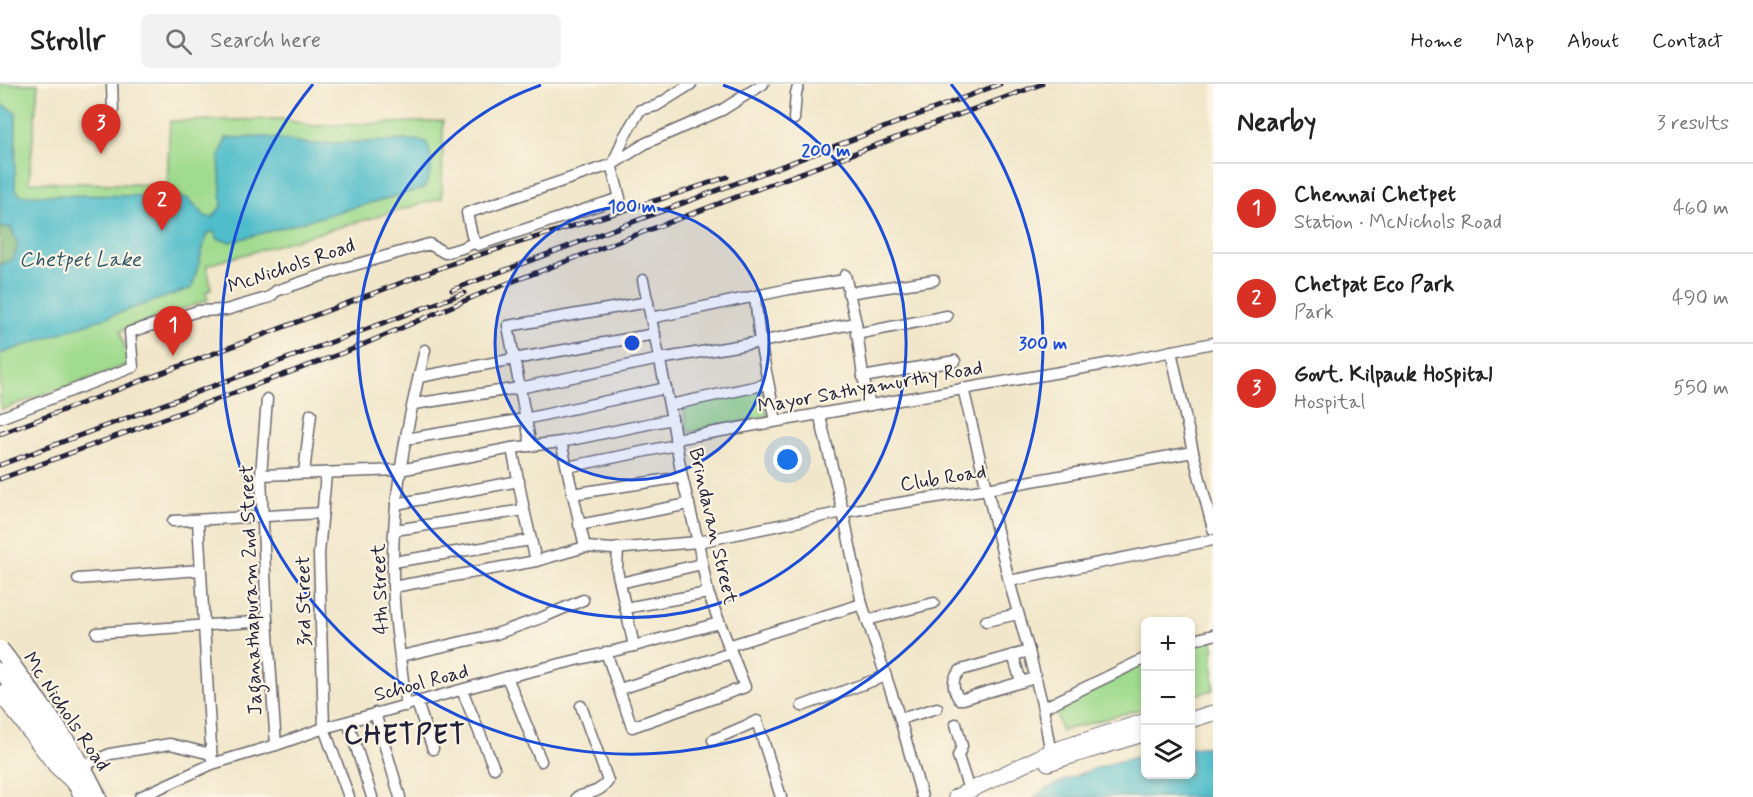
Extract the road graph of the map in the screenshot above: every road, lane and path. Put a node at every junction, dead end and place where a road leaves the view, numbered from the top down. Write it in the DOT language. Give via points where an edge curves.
graph roads {
  1 [pos="112,84"];
  2 [pos="691,84"];
  3 [pos="763,84"];
  4 [pos="799,84"];
  5 [pos="112,111"];
  6 [pos="794,118"];
  7 [pos="613,164"];
  8 [pos="474,239"];
  9 [pos="643,280"];
  10 [pos="934,280"];
  11 [pos="848,293"];
  12 [pos="754,297"];
  13 [pos="648,302"];
  14 [pos="946,316"];
  15 [pos="651,318"];
  16 [pos="856,328"];
  17 [pos="655,334"];
  18 [pos="760,342"];
  19 [pos="1213,343"];
  20 [pos="425,350"];
  21 [pos="1171,351"];
  22 [pos="514,359"];
  23 [pos="660,359"];
  24 [pos="955,361"];
  25 [pos="419,377"];
  26 [pos="863,377"];
  27 [pos="768,384"];
  28 [pos="519,388"];
  29 [pos="666,388"];
  30 [pos="963,388"];
  31 [pos="267,399"];
  32 [pos="414,404"];
  33 [pos="669,405"];
  34 [pos="870,405"];
  35 [pos="819,413"];
  36 [pos="310,414"];
  37 [pos="0,418"];
  38 [pos="525,418"];
  39 [pos="672,419"];
  40 [pos="776,421"];
  41 [pos="406,439"];
  42 [pos="561,442"];
  43 [pos="676,442"];
  44 [pos="531,446"];
  45 [pos="512,448"];
  46 [pos="1193,452"];
  47 [pos="567,467"];
  48 [pos="400,470"];
  49 [pos="304,473"];
  50 [pos="326,474"];
  51 [pos="261,475"];
  52 [pos="681,477"];
  53 [pos="519,481"];
  54 [pos="987,489"];
  55 [pos="572,494"];
  56 [pos="396,504"];
  57 [pos="688,504"];
  58 [pos="524,510"];
  59 [pos="843,512"];
  60 [pos="323,513"];
  61 [pos="263,516"];
  62 [pos="173,521"];
  63 [pos="198,521"];
  64 [pos="579,525"];
  65 [pos="1213,529"];
  66 [pos="395,530"];
  67 [pos="531,540"];
  68 [pos="1213,540"];
  69 [pos="698,542"];
  70 [pos="585,547"];
  71 [pos="618,548"];
  72 [pos="536,561"];
  73 [pos="393,562"];
  74 [pos="702,564"];
  75 [pos="200,570"];
  76 [pos="78,579"];
  77 [pos="1009,581"];
  78 [pos="620,583"];
  79 [pos="393,587"];
  80 [pos="708,593"];
  81 [pos="583,600"];
  82 [pos="934,603"];
  83 [pos="862,604"];
  84 [pos="625,608"];
  85 [pos="1018,614"];
  86 [pos="867,620"];
  87 [pos="267,621"];
  88 [pos="986,621"];
  89 [pos="719,622"];
  90 [pos="204,625"];
  91 [pos="97,633"];
  92 [pos="1213,636"];
  93 [pos="1195,640"];
  94 [pos="634,646"];
  95 [pos="730,649"];
  96 [pos="1029,651"];
  97 [pos="606,652"];
  98 [pos="1012,655"];
  99 [pos="2,656"];
  100 [pos="400,656"];
  101 [pos="1141,660"];
  102 [pos="886,676"];
  103 [pos="507,678"];
  104 [pos="1035,678"];
  105 [pos="1021,682"];
  106 [pos="620,689"];
  107 [pos="462,690"];
  108 [pos="0,693"];
  109 [pos="411,705"];
  110 [pos="1213,705"];
  111 [pos="581,706"];
  112 [pos="802,706"];
  113 [pos="937,708"];
  114 [pos="1043,708"];
  115 [pos="1195,709"];
  116 [pos="375,713"];
  117 [pos="1213,713"];
  118 [pos="900,719"];
  119 [pos="1195,719"];
  120 [pos="348,722"];
  121 [pos="1141,723"];
  122 [pos="956,724"];
  123 [pos="324,728"];
  124 [pos="1141,735"];
  125 [pos="713,741"];
  126 [pos="276,745"];
  127 [pos="433,749"];
  128 [pos="1051,756"];
  129 [pos="212,759"];
  130 [pos="541,761"];
  131 [pos="494,768"];
  132 [pos="83,780"];
  133 [pos="968,795"];
  134 [pos="98,797"];
  135 [pos="140,797"];
  136 [pos="349,797"];
  137 [pos="372,797"];
  138 [pos="400,797"];
  139 [pos="577,797"];
  140 [pos="781,797"];
  141 [pos="921,797"];
  1 -- 5 [label="street"];
  2 -- 7 [label="street" via="656,106 640,110"];
  3 -- 7 [label="street" via="722,110 646,143"];
  4 -- 6 [label="street"];
  7 -- 8 [label="street" via="467,213"];
  7 -- 8 [label="street" via="620,198 478,245"];
  8 -- 37 [label="street, McNichols Road" via="462,249 445,253 429,244 333,272 276,291 270,297 226,309 198,311 130,332 133,367"];
  9 -- 13 [label="street, Brindavan Street"];
  10 -- 11 [label="street"];
  11 -- 12 [label="street" via="845,277"];
  11 -- 16 [label="street"];
  12 -- 15 [label="street"];
  12 -- 18 [label="street"];
  13 -- 15 [label="street, Brindavan Street"];
  13 -- 22 [label="street" via="508,326"];
  14 -- 16 [label="street"];
  15 -- 17 [label="street, Brindavan Street"];
  16 -- 18 [label="street"];
  16 -- 26 [label="street"];
  17 -- 22 [label="street"];
  17 -- 23 [label="street, Brindavan Street"];
  18 -- 23 [label="street"];
  18 -- 27 [label="street"];
  19 -- 21 [label="street, Mayor Sathyamurthy Road"];
  20 -- 25 [label="street, 4th Street"];
  21 -- 30 [label="street, Mayor Sathyamurthy Road"];
  21 -- 46 [label="street"];
  22 -- 25 [label="street"];
  22 -- 28 [label="street"];
  23 -- 28 [label="street"];
  23 -- 29 [label="street, Brindavan Street"];
  24 -- 26 [label="street"];
  25 -- 32 [label="street, 4th Street"];
  26 -- 34 [label="street"];
  27 -- 33 [label="street"];
  27 -- 40 [label="street"];
  28 -- 32 [label="street"];
  28 -- 38 [label="street"];
  29 -- 33 [label="street, Brindavan Street"];
  29 -- 38 [label="street"];
  30 -- 34 [label="street, Mayor Sathyamurthy Road"];
  30 -- 54 [label="street"];
  31 -- 51 [label="street, Jaganathapuram 2nd Street"];
  32 -- 41 [label="street, 4th Street"];
  33 -- 39 [label="street, Brindavan Street"];
  34 -- 35 [label="street, Mayor Sathyamurthy Road"];
  35 -- 40 [label="street, Mayor Sathyamurthy Road"];
  35 -- 59 [label="street"];
  36 -- 49 [label="street"];
  38 -- 41 [label="street"];
  38 -- 44 [label="street"];
  39 -- 42 [label="street"];
  39 -- 43 [label="street, Brindavan Street"];
  40 -- 43 [label="street, Mayor Sathyamurthy Road"];
  41 -- 48 [label="street, 4th Street"];
  42 -- 44 [label="street"];
  42 -- 47 [label="street"];
  43 -- 47 [label="street, Mayor Sathyamurthy Road"];
  43 -- 52 [label="street, Brindavan Street"];
  44 -- 45 [label="street"];
  45 -- 48 [label="street"];
  45 -- 53 [label="street"];
  46 -- 54 [label="street, Club Road"];
  46 -- 65 [label="street"];
  47 -- 55 [label="street"];
  48 -- 50 [label="street"];
  48 -- 56 [label="street, 4th Street"];
  49 -- 50 [label="street"];
  49 -- 51 [label="street"];
  50 -- 60 [label="street, 3rd Street"];
  51 -- 61 [label="street, Jaganathapuram 2nd Street"];
  52 -- 55 [label="street"];
  52 -- 57 [label="street, Brindavan Street"];
  53 -- 56 [label="street"];
  53 -- 58 [label="street"];
  54 -- 59 [label="street, Club Road"];
  54 -- 77 [label="street"];
  55 -- 64 [label="street"];
  56 -- 66 [label="street, 4th Street"];
  57 -- 64 [label="street"];
  57 -- 69 [label="street, Brindavan Street"];
  58 -- 66 [label="street"];
  58 -- 67 [label="street"];
  59 -- 69 [label="street, Club Road"];
  59 -- 83 [label="street"];
  60 -- 61 [label="street"];
  60 -- 123 [label="street, 3rd Street" via="319,554"];
  61 -- 63 [label="street"];
  61 -- 87 [label="street, Jaganathapuram 2nd Street"];
  62 -- 63 [label="street"];
  63 -- 75 [label="street"];
  64 -- 70 [label="street"];
  66 -- 73 [label="street, 4th Street"];
  67 -- 72 [label="street"];
  67 -- 73 [label="street"];
  68 -- 77 [label="street"];
  69 -- 71 [label="street, Club Road"];
  69 -- 74 [label="street, Brindavan Street"];
  70 -- 71 [label="street, Club Road"];
  70 -- 72 [label="street, Club Road"];
  71 -- 78 [label="street"];
  72 -- 79 [label="street, Club Road"];
  73 -- 79 [label="street, 4th Street"];
  74 -- 78 [label="street"];
  74 -- 80 [label="street, Brindavan Street"];
  75 -- 76 [label="street"];
  75 -- 90 [label="street"];
  77 -- 85 [label="street"];
  78 -- 84 [label="street"];
  79 -- 100 [label="street, 4th Street"];
  80 -- 84 [label="street"];
  80 -- 89 [label="street, Brindavan Street"];
  81 -- 100 [label="street" via="496,634"];
  82 -- 86 [label="street"];
  83 -- 86 [label="street"];
  83 -- 95 [label="street"];
  84 -- 94 [label="street"];
  85 -- 88 [label="street"];
  85 -- 96 [label="street"];
  86 -- 102 [label="street"];
  87 -- 90 [label="street"];
  87 -- 126 [label="street, Jaganathapuram 2nd Street"];
  89 -- 94 [label="street, School Road"];
  89 -- 95 [label="street, Brindavan Street"];
  90 -- 91 [label="street"];
  90 -- 129 [label="street"];
  92 -- 93 [label="street"];
  94 -- 97 [label="street, School Road"];
  95 -- 106 [label="street"];
  95 -- 106 [label="street, Brindavan Street" via="746,687 632,727"];
  96 -- 98 [label="street"];
  96 -- 104 [label="street"];
  97 -- 103 [label="street, School Road"];
  97 -- 106 [label="street"];
  98 -- 105 [label="street"];
  98 -- 105 [label="street" via="961,670 953,681 956,694 959,699 970,698"];
  99 -- 132 [label="main road, Mc Nichols Road" via="69,744"];
  100 -- 109 [label="street, 4th Street"];
  101 -- 114 [label="street"];
  102 -- 112 [label="street"];
  102 -- 118 [label="street"];
  103 -- 107 [label="street, School Road"];
  103 -- 130 [label="street"];
  104 -- 105 [label="street"];
  104 -- 114 [label="street"];
  107 -- 109 [label="street, School Road"];
  107 -- 131 [label="street"];
  108 -- 132 [label="main road, Mc Nichols Road" via="56,766"];
  109 -- 116 [label="street, School Road"];
  109 -- 127 [label="street, 4th Street"];
  110 -- 115 [label="main road"];
  111 -- 139 [label="street" via="608,781 604,788"];
  113 -- 118 [label="street"];
  114 -- 128 [label="street"];
  116 -- 120 [label="street, School Road"];
  116 -- 138 [label="street"];
  117 -- 119 [label="main road"];
  118 -- 141 [label="street"];
  120 -- 123 [label="street, School Road"];
  120 -- 137 [label="street"];
  121 -- 128 [label="main road"];
  122 -- 133 [label="street" via="962,746 957,756"];
  123 -- 126 [label="street, School Road"];
  123 -- 136 [label="street, 3rd Street"];
  124 -- 128 [label="main road"];
  125 -- 140 [label="street" via="757,721"];
  126 -- 129 [label="street, School Road"];
  128 -- 133 [label="main road"];
  129 -- 132 [label="street" via="170,744 110,754"];
  129 -- 135 [label="street, School Road"];
  132 -- 134 [label="main road, Mc Nichols Road"];
}
